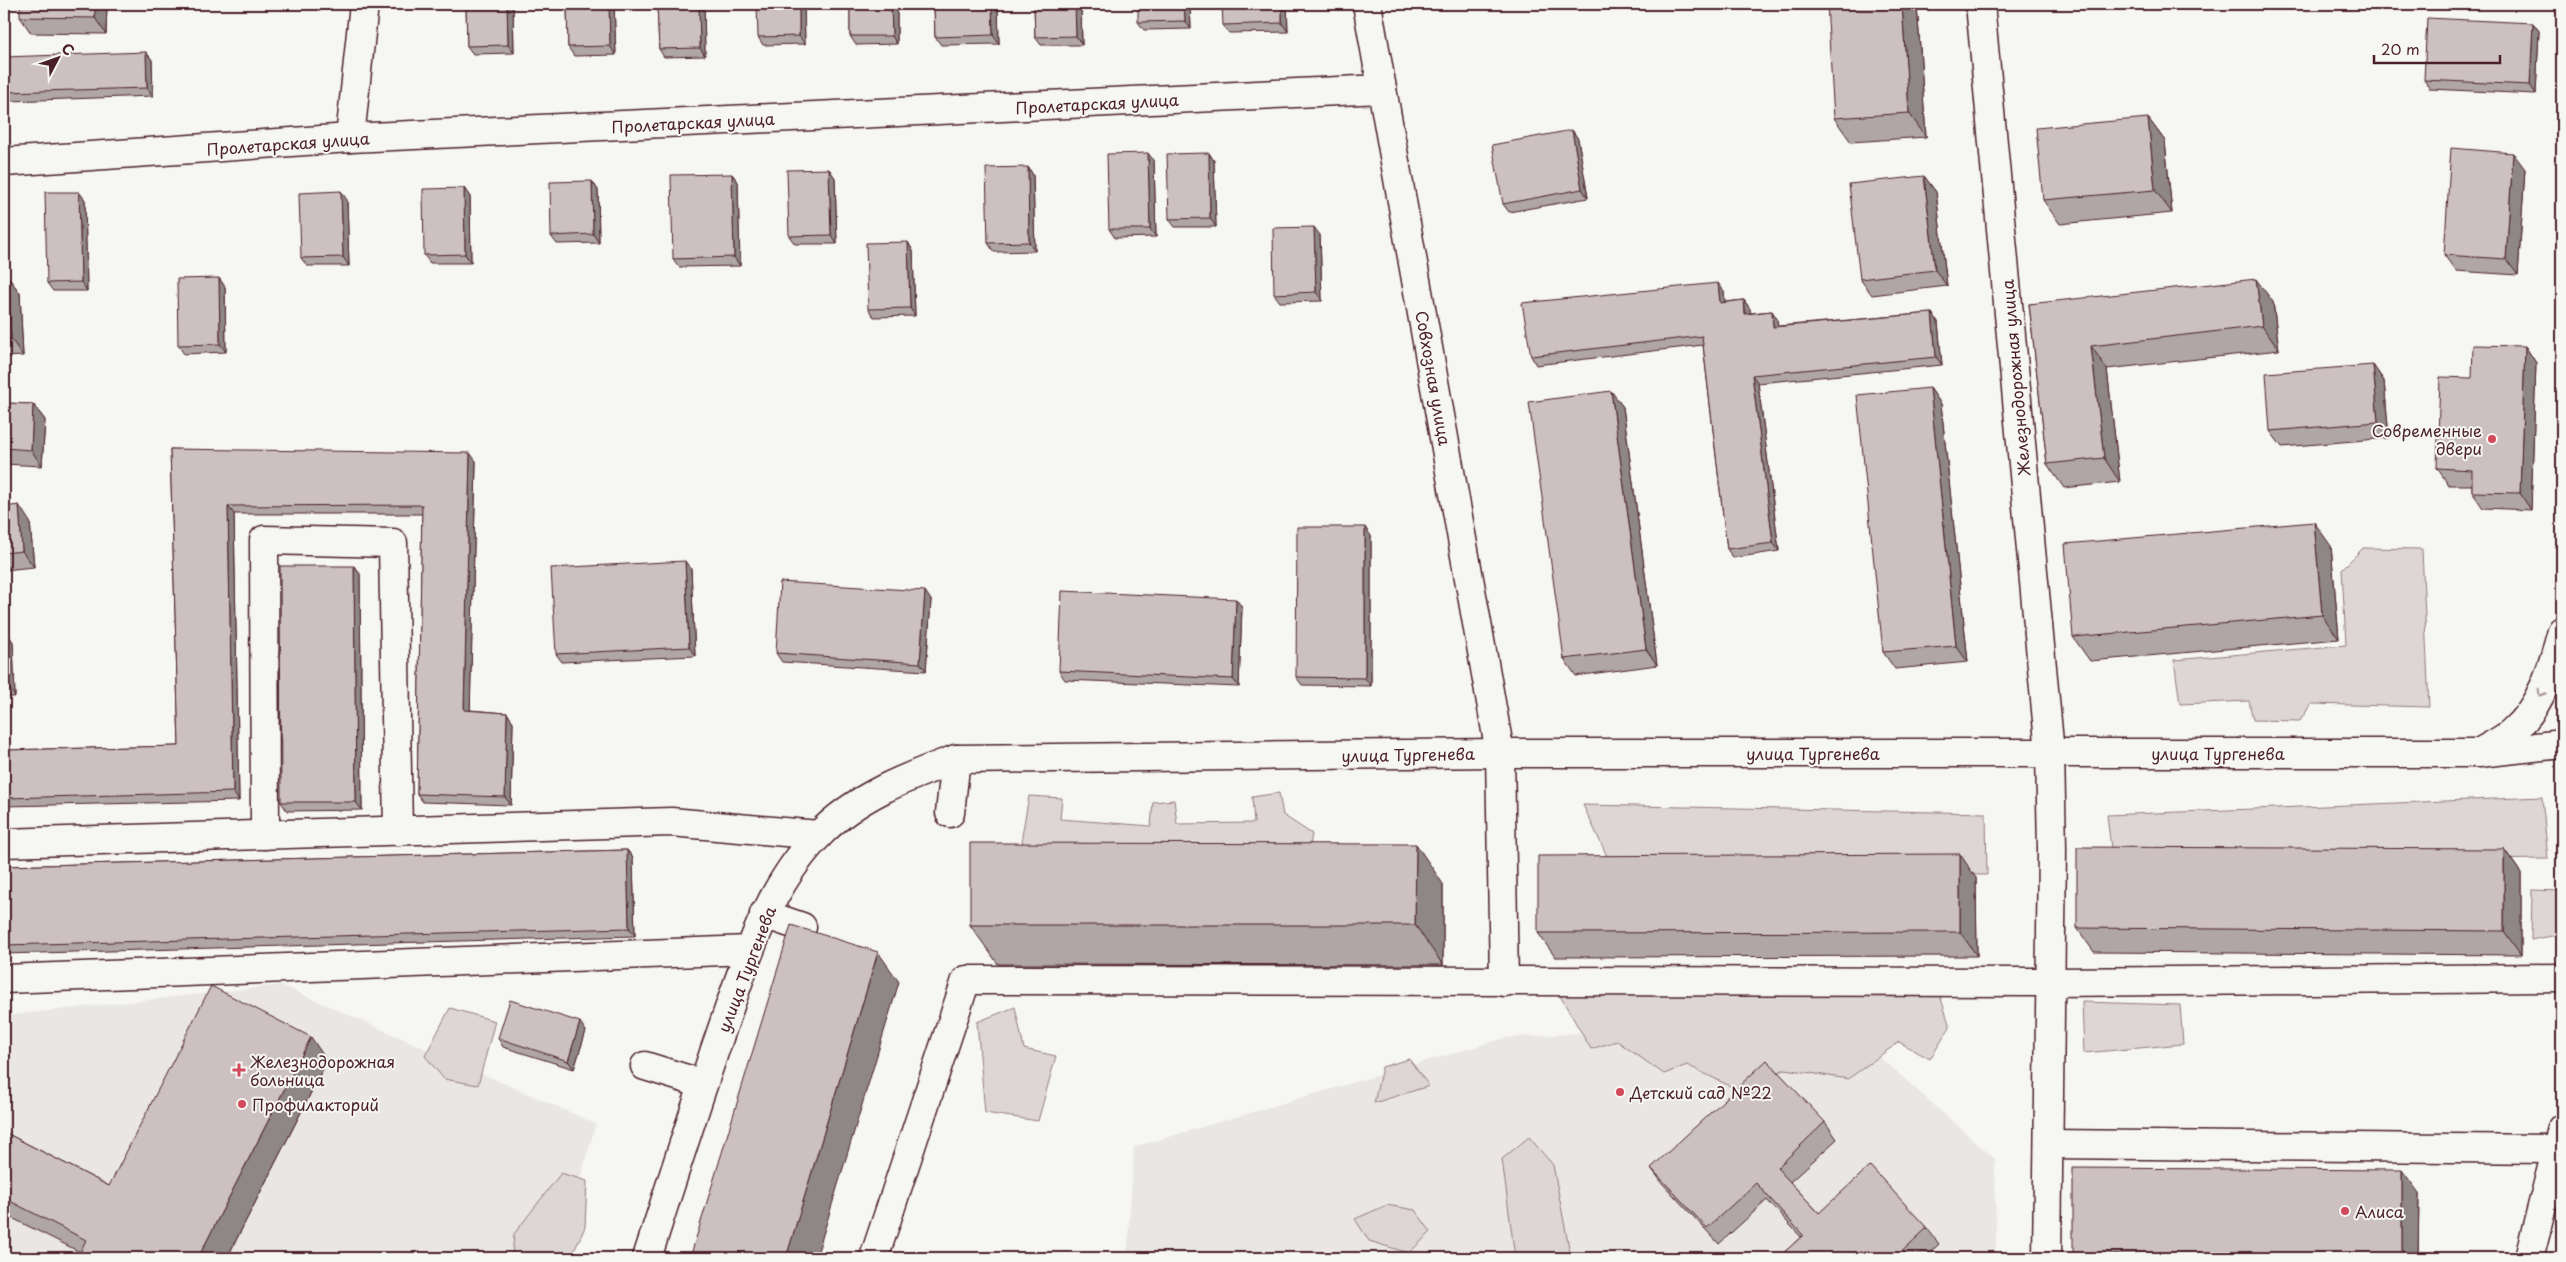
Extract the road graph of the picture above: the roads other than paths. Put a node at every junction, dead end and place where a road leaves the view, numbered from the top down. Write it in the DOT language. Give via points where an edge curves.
graph roads {
  1 [pos="364,4"];
  2 [pos="1367,4"];
  3 [pos="1980,4"];
  4 [pos="1382,89"];
  5 [pos="350,138"];
  6 [pos="4,162"];
  7 [pos="2562,631"];
  8 [pos="2562,744"];
  9 [pos="1500,753"];
  10 [pos="2050,753"];
  11 [pos="2479,753"];
  12 [pos="956,759"];
  13 [pos="950,813"];
  14 [pos="398,831"];
  15 [pos="265,835"];
  16 [pos="819,835"];
  17 [pos="4,843"];
  18 [pos="764,914"];
  19 [pos="802,928"];
  20 [pos="749,950"];
  21 [pos="2562,978"];
  22 [pos="4,979"];
  23 [pos="1504,982"];
  24 [pos="2050,982"];
  25 [pos="645,1066"];
  26 [pos="703,1084"];
  27 [pos="2560,1139"];
  28 [pos="2050,1144"];
  29 [pos="647,1258"];
  30 [pos="874,1258"];
  31 [pos="2047,1258"];
  32 [pos="2529,1258"];
  1 -- 5 [label="street"];
  2 -- 4 [label="street, Совхозная улица"];
  3 -- 10 [label="street, Железнодорожная улица"];
  4 -- 5 [label="street, Пролетарская улица"];
  4 -- 9 [label="street, Совхозная улица"];
  5 -- 6 [label="street, Пролетарская улица"];
  7 -- 11 [label="street, one-way" via="2547,684 2535,704 2512,732"];
  8 -- 11 [label="street, улица Тургенева"];
  9 -- 10 [label="street, улица Тургенева"];
  9 -- 12 [label="street, улица Тургенева"];
  9 -- 23 [label="street, Совхозная улица"];
  10 -- 11 [label="street, улица Тургенева"];
  10 -- 24 [label="street, Железнодорожная улица"];
  12 -- 13 [label="street"];
  12 -- 16 [label="street, улица Тургенева" via="893,783 853,807"];
  14 -- 15 [label="street"];
  14 -- 15 [label="street" via="393,543 264,540"];
  14 -- 16 [label="street" via="671,822"];
  15 -- 17 [label="street"];
  16 -- 18 [label="street, улица Тургенева" via="786,878"];
  18 -- 19 [label="street"];
  18 -- 20 [label="street, улица Тургенева"];
  20 -- 22 [label="street"];
  20 -- 26 [label="street, улица Тургенева"];
  21 -- 24 [label="street"];
  23 -- 24 [label="street"];
  23 -- 30 [label="street" via="966,980"];
  24 -- 28 [label="street, Железнодорожная улица"];
  25 -- 26 [label="street"];
  26 -- 29 [label="street, улица Тургенева" via="686,1162"];
  27 -- 28 [label="street"];
  27 -- 32 [label="street"];
  28 -- 31 [label="street, Железнодорожная улица"];
}
